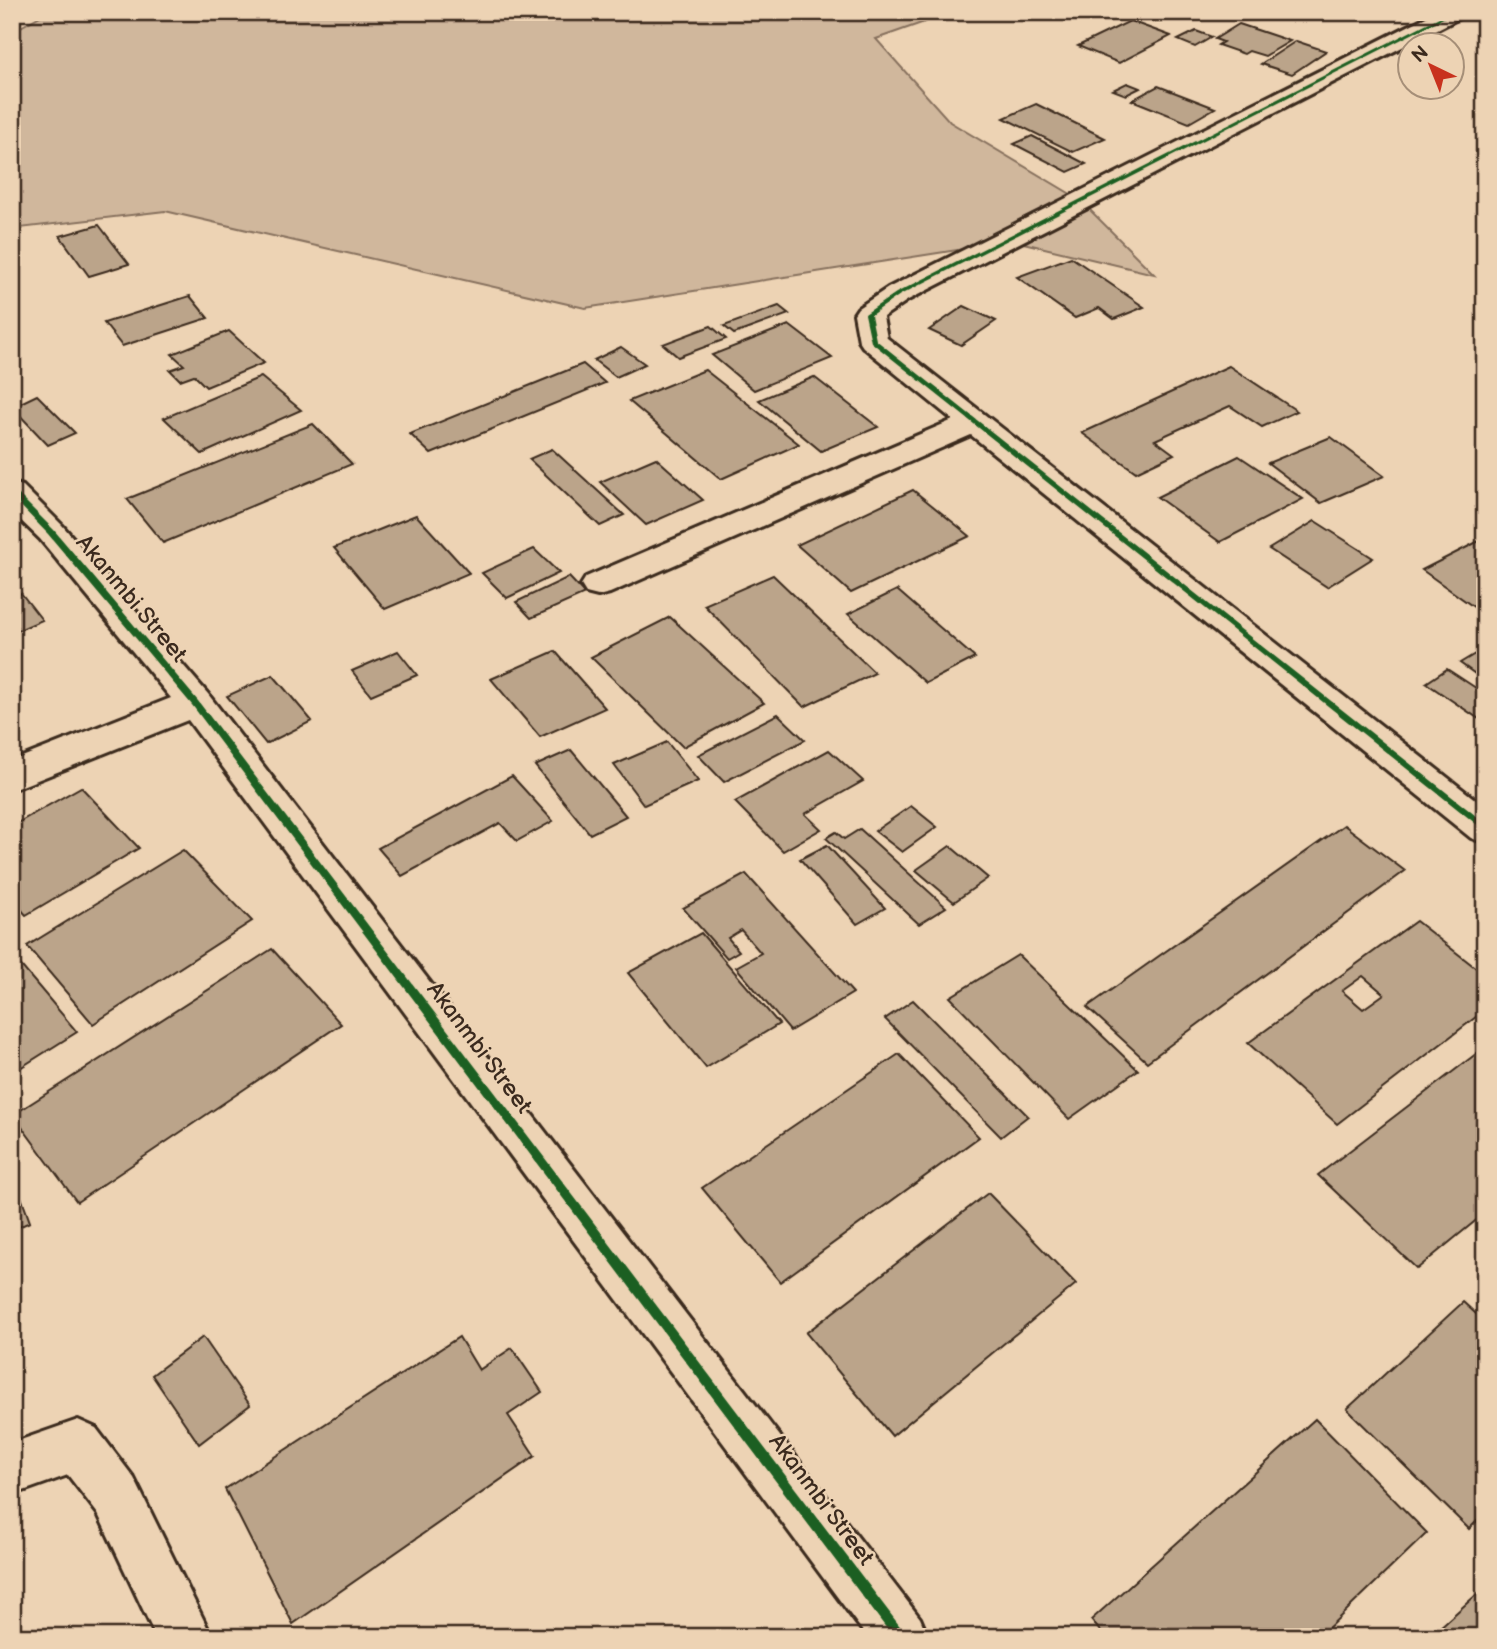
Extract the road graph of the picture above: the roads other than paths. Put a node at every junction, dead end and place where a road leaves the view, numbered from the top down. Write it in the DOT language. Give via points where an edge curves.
graph roads {
  1 [pos="1453,12"];
  2 [pos="975,422"];
  3 [pos="12,493"];
  4 [pos="598,585"];
  5 [pos="195,703"];
  6 [pos="12,776"];
  7 [pos="1485,828"];
  8 [pos="12,1469"];
  9 [pos="185,1637"];
  10 [pos="901,1637"];
  1 -- 2 [label="street" via="898,293 868,314 873,341"];
  2 -- 4 [label="street"];
  2 -- 7 [label="street"];
  3 -- 5 [label="street, Akanmbi Street" via="51,532"];
  5 -- 6 [label="street"];
  5 -- 10 [label="street, Akanmbi Street"];
  8 -- 9 [label="street" via="78,1446 116,1496"];
}
